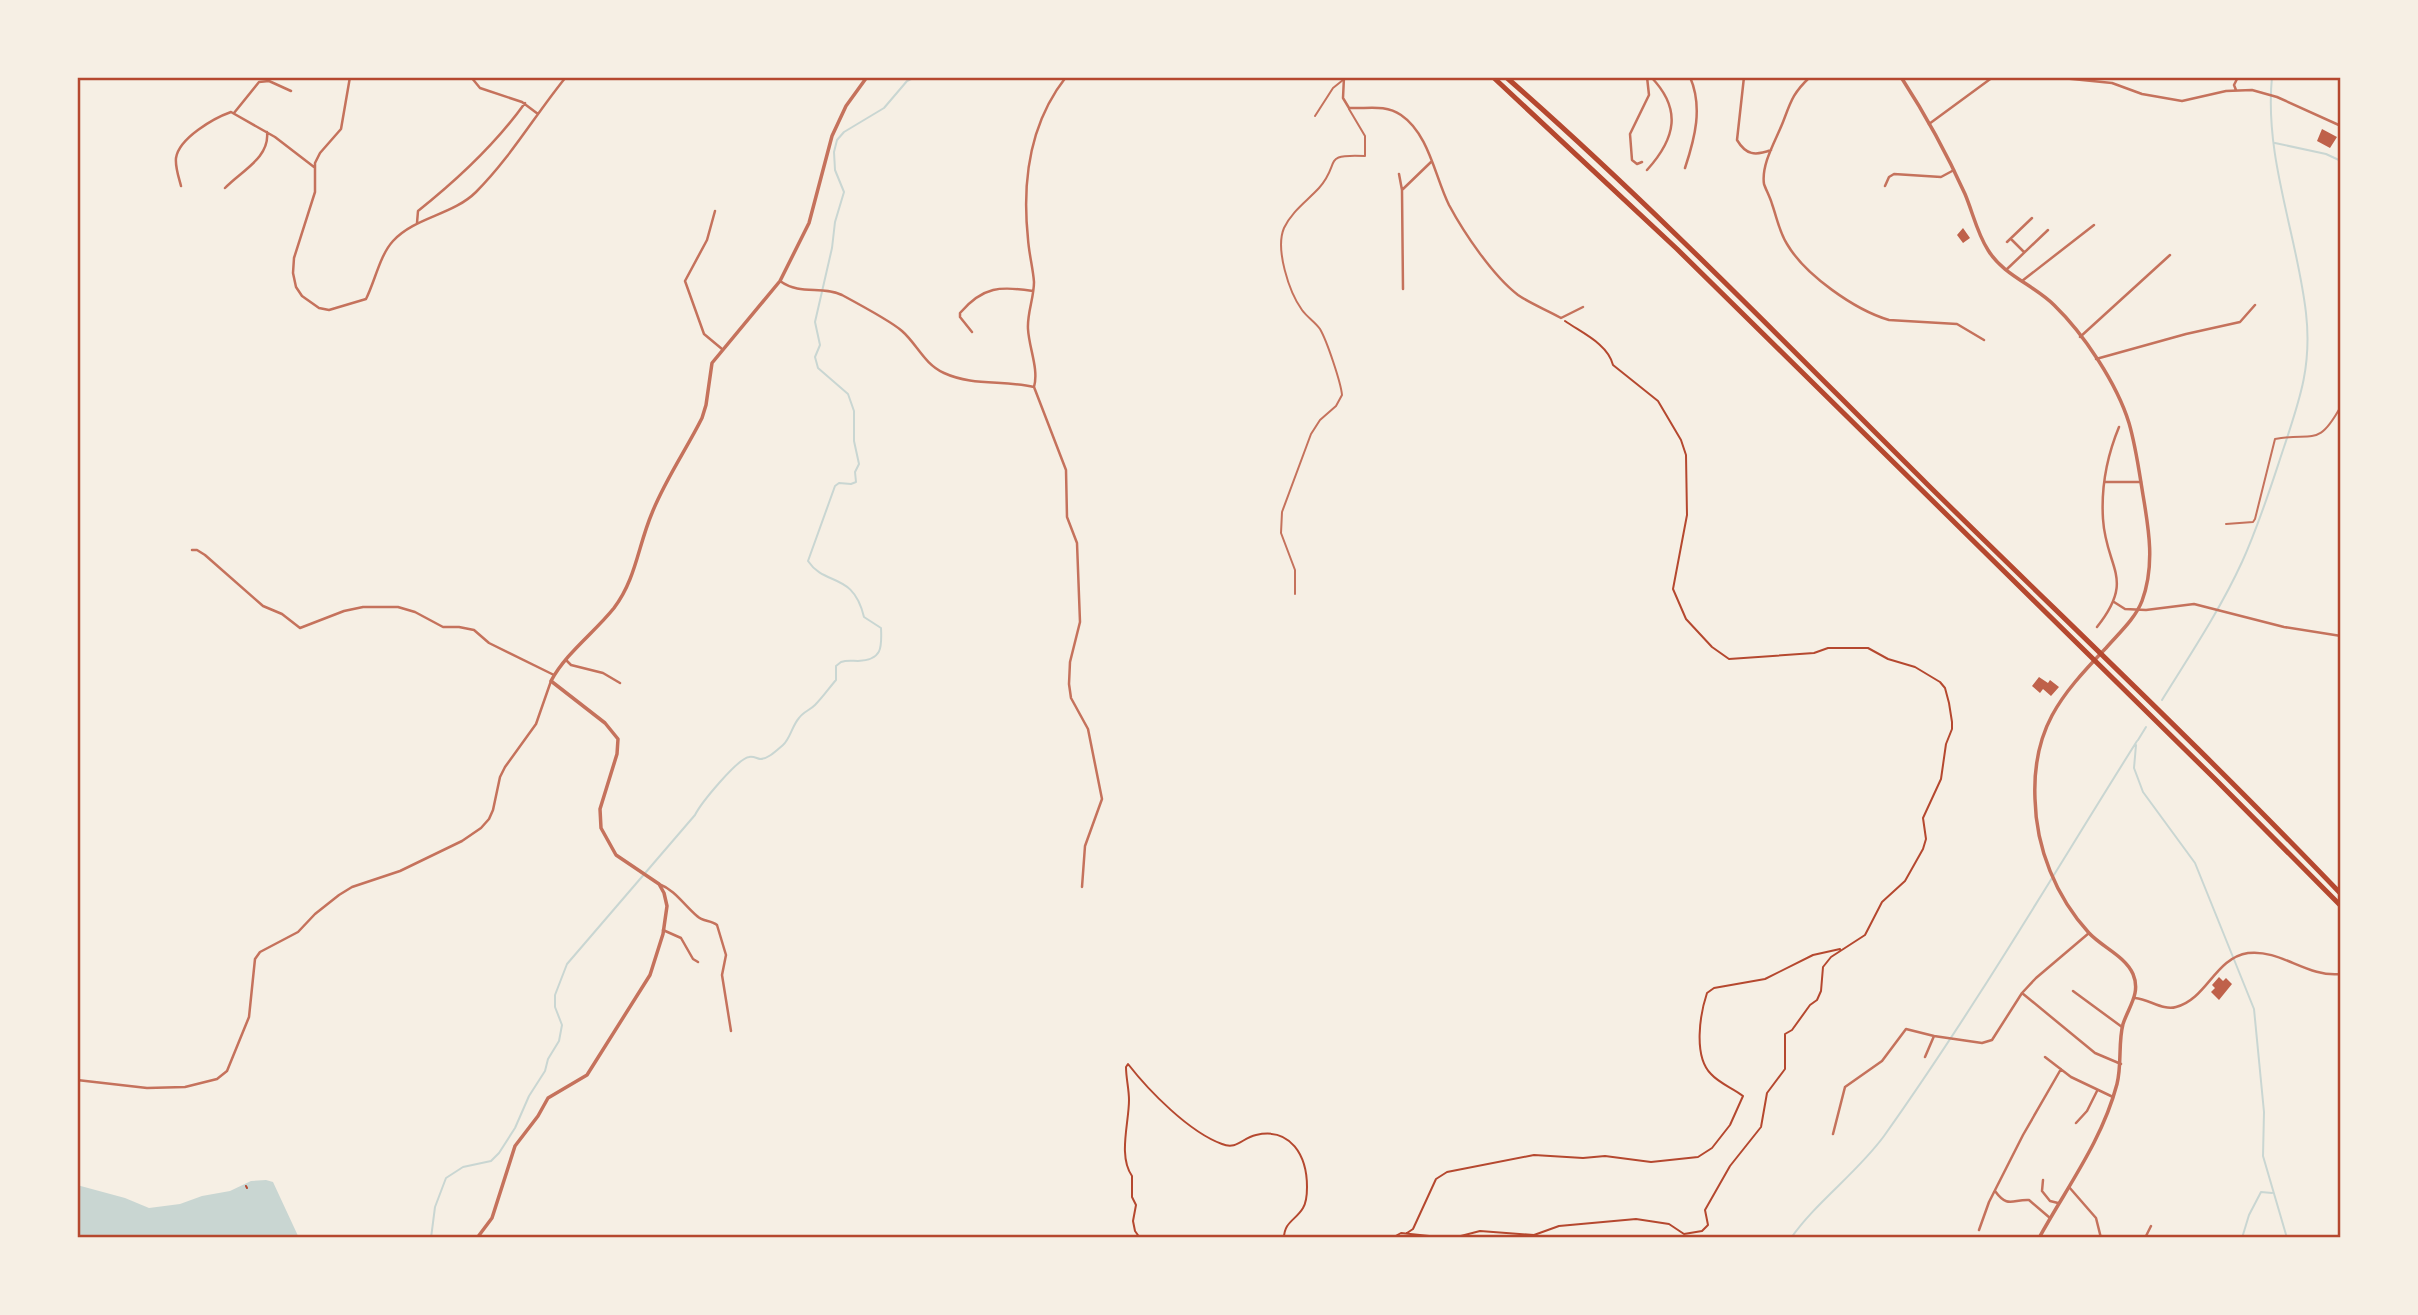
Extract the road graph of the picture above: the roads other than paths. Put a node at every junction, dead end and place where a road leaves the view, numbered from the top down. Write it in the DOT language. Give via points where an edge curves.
graph roads {
  1 [pos="350,77"];
  2 [pos="471,77"];
  3 [pos="566,77"];
  4 [pos="867,77"];
  5 [pos="1493,77"];
  6 [pos="1506,77"];
  7 [pos="1649,77"];
  8 [pos="1690,77"];
  9 [pos="1744,77"];
  10 [pos="1810,77"];
  11 [pos="1901,77"];
  12 [pos="1993,77"];
  13 [pos="2052,77"];
  14 [pos="2238,77"];
  15 [pos="1065,78"];
  16 [pos="1344,79"];
  17 [pos="2236,90"];
  18 [pos="291,91"];
  19 [pos="525,103"];
  20 [pos="1349,108"];
  21 [pos="234,113"];
  22 [pos="538,114"];
  23 [pos="1315,116"];
  24 [pos="1929,124"];
  25 [pos="2341,126"];
  26 [pos="267,132"];
  27 [pos="1771,149"];
  28 [pos="1431,162"];
  29 [pos="1642,162"];
  30 [pos="314,167"];
  31 [pos="1685,168"];
  32 [pos="1647,170"];
  33 [pos="1954,170"];
  34 [pos="1399,174"];
  35 [pos="181,186"];
  36 [pos="1885,186"];
  37 [pos="225,188"];
  38 [pos="1402,190"];
  39 [pos="715,211"];
  40 [pos="2032,218"];
  41 [pos="417,224"];
  42 [pos="2094,225"];
  43 [pos="2048,230"];
  44 [pos="2011,239"];
  45 [pos="2007,242"];
  46 [pos="2024,252"];
  47 [pos="2170,256"];
  48 [pos="2007,270"];
  49 [pos="779,281"];
  50 [pos="2022,281"];
  51 [pos="1404,289"];
  52 [pos="1033,291"];
  53 [pos="2255,305"];
  54 [pos="1583,307"];
  55 [pos="972,332"];
  56 [pos="2080,337"];
  57 [pos="1984,340"];
  58 [pos="722,349"];
  59 [pos="2096,359"];
  60 [pos="1034,387"];
  61 [pos="2341,406"];
  62 [pos="2119,427"];
  63 [pos="2105,482"];
  64 [pos="2141,482"];
  65 [pos="2226,524"];
  66 [pos="192,550"];
  67 [pos="1296,594"];
  68 [pos="2114,602"];
  69 [pos="2139,608"];
  70 [pos="2097,627"];
  71 [pos="2341,636"];
  72 [pos="566,660"];
  73 [pos="554,675"];
  74 [pos="551,681"];
  75 [pos="620,683"];
  76 [pos="659,884"];
  77 [pos="1082,887"];
  78 [pos="2341,894"];
  79 [pos="2341,906"];
  80 [pos="663,930"];
  81 [pos="2089,933"];
  82 [pos="698,962"];
  83 [pos="2341,974"];
  84 [pos="2073,991"];
  85 [pos="2022,993"];
  86 [pos="2135,998"];
  87 [pos="2122,1027"];
  88 [pos="731,1031"];
  89 [pos="1934,1036"];
  90 [pos="1925,1057"];
  91 [pos="2045,1057"];
  92 [pos="2120,1064"];
  93 [pos="2061,1069"];
  94 [pos="77,1080"];
  95 [pos="2098,1089"];
  96 [pos="2113,1097"];
  97 [pos="2076,1123"];
  98 [pos="1833,1134"];
  99 [pos="2043,1180"];
  100 [pos="2069,1187"];
  101 [pos="1995,1191"];
  102 [pos="2059,1203"];
  103 [pos="2050,1218"];
  104 [pos="2151,1226"];
  105 [pos="1979,1230"];
  106 [pos="477,1238"];
  107 [pos="2039,1238"];
  108 [pos="2102,1238"];
  109 [pos="2146,1238"];
  1 -- 30 [label="street" via="343,124"];
  2 -- 19 [label="street" via="483,89"];
  3 -- 22 [label="street"];
  4 -- 49 [label="street" via="832,136 809,223"];
  5 -- 79 [label="highway" via="1677,249"];
  6 -- 78 [label="highway" via="1674,234"];
  7 -- 29 [label="street" via="1648,95 1630,134 1633,160"];
  7 -- 32 [label="street" via="1670,101 1671,128 1664,149"];
  8 -- 31 [label="street" via="1697,97 1696,133"];
  9 -- 27 [label="street" via="1737,140 1749,153"];
  10 -- 27 [label="street" via="1790,99"];
  11 -- 24 [label="street"];
  12 -- 24 [label="street"];
  13 -- 17 [label="street" via="2112,83 2182,101"];
  14 -- 17 [label="street"];
  15 -- 52 [label="street" via="1042,115 1027,174"];
  16 -- 20 [label="street" via="1343,98"];
  16 -- 23 [label="lane"];
  17 -- 25 [label="street" via="2277,97"];
  18 -- 21 [label="street" via="271,81 258,82"];
  19 -- 22 [label="street"];
  19 -- 41 [label="street" via="495,140 418,211"];
  20 -- 28 [label="street" via="1381,107 1401,115 1421,138"];
  20 -- 67 [label="lane" via="1365,136 1365,156 1336,158 1322,184 1292,214 1282,233 1283,264 1291,288 1304,313 1322,332 1342,395 1311,434 1282,512 1282,533 1295,570"];
  21 -- 26 [label="street"];
  21 -- 35 [label="street" via="205,125 178,153"];
  22 -- 41 [label="street" via="502,165 474,194"];
  24 -- 33 [label="street"];
  26 -- 30 [label="street"];
  26 -- 37 [label="street" via="263,155"];
  27 -- 57 [label="street" via="1765,184 1778,229 1794,255 1817,277 1878,318 1957,324"];
  28 -- 38 [label="street"];
  28 -- 54 [label="street" via="1455,215 1500,277 1521,297 1561,318"];
  30 -- 41 [label="street" via="315,192 293,273 302,296 316,306 329,310 366,299 388,247"];
  33 -- 36 [label="street" via="1941,177 1894,174"];
  33 -- 48 [label="street" via="1987,250"];
  34 -- 38 [label="street"];
  38 -- 51 [label="street"];
  39 -- 58 [label="street" via="707,240 685,281 704,334"];
  40 -- 44 [label="street"];
  42 -- 50 [label="street"];
  43 -- 46 [label="street"];
  44 -- 45 [label="street"];
  44 -- 46 [label="street"];
  46 -- 48 [label="street"];
  47 -- 56 [label="street"];
  48 -- 50 [label="street"];
  49 -- 58 [label="street"];
  49 -- 60 [label="street" via="795,289 842,296 900,328 931,365 944,373 970,381"];
  50 -- 56 [label="street" via="2053,303"];
  52 -- 55 [label="street" via="1002,287 988,292 960,313"];
  52 -- 60 [label="street" via="1028,327"];
  53 -- 59 [label="street" via="2240,322"];
  56 -- 59 [label="street"];
  58 -- 72 [label="street" via="709,371 702,418 652,511 627,586 614,608"];
  59 -- 64 [label="street" via="2130,426"];
  60 -- 77 [label="street" via="1066,470 1067,517 1077,543 1080,622 1069,684 1071,698 1088,729 1102,799 1085,846"];
  61 -- 65 [label="lane" via="2328,428 2317,435 2275,439 2255,519"];
  62 -- 63 [label="street"];
  63 -- 64 [label="street"];
  63 -- 68 [label="street" via="2103,522 2118,582"];
  64 -- 69 [label="street" via="2150,573"];
  66 -- 73 [label="street" via="205,555 263,606 300,628 344,611 398,607 443,627 474,630"];
  68 -- 69 [label="street"];
  68 -- 70 [label="street"];
  69 -- 71 [label="street" via="2194,604"];
  69 -- 81 [label="street" via="2060,699 2046,727 2037,764 2034,796 2041,848 2062,894"];
  72 -- 73 [label="street"];
  72 -- 75 [label="street"];
  73 -- 74 [label="street"];
  74 -- 76 [label="street" via="605,723 618,739 600,810 601,828 616,855"];
  74 -- 94 [label="street" via="536,724 505,767 493,810 481,828 400,871 352,887 298,932 260,952 255,960 249,1017 227,1071 217,1079 185,1087"];
  76 -- 80 [label="street" via="667,906"];
  76 -- 88 [label="street" via="701,919 717,925 726,955 722,975"];
  80 -- 82 [label="street" via="681,938"];
  80 -- 106 [label="street" via="650,975 587,1075 548,1098 515,1146 492,1219"];
  81 -- 85 [label="street"];
  81 -- 86 [label="street" via="2129,966 2136,982"];
  83 -- 86 [label="street" via="2321,974 2257,953 2230,959 2196,995 2175,1008"];
  84 -- 87 [label="street"];
  85 -- 89 [label="street" via="1988,1042"];
  85 -- 92 [label="street" via="2095,1053"];
  86 -- 87 [label="street"];
  87 -- 92 [label="street"];
  89 -- 90 [label="street"];
  89 -- 98 [label="street" via="1906,1029 1882,1061 1845,1087"];
  91 -- 93 [label="street"];
  92 -- 96 [label="street"];
  93 -- 95 [label="street"];
  93 -- 101 [label="street"];
  95 -- 96 [label="street"];
  95 -- 97 [label="street"];
  96 -- 100 [label="street" via="2090,1154"];
  99 -- 102 [label="street" via="2042,1191 2050,1201"];
  100 -- 102 [label="street"];
  100 -- 108 [label="street" via="2096,1218"];
  101 -- 103 [label="street" via="2005,1201 2029,1200"];
  101 -- 105 [label="street"];
  102 -- 103 [label="street"];
  103 -- 107 [label="street"];
  104 -- 109 [label="street"];
}
